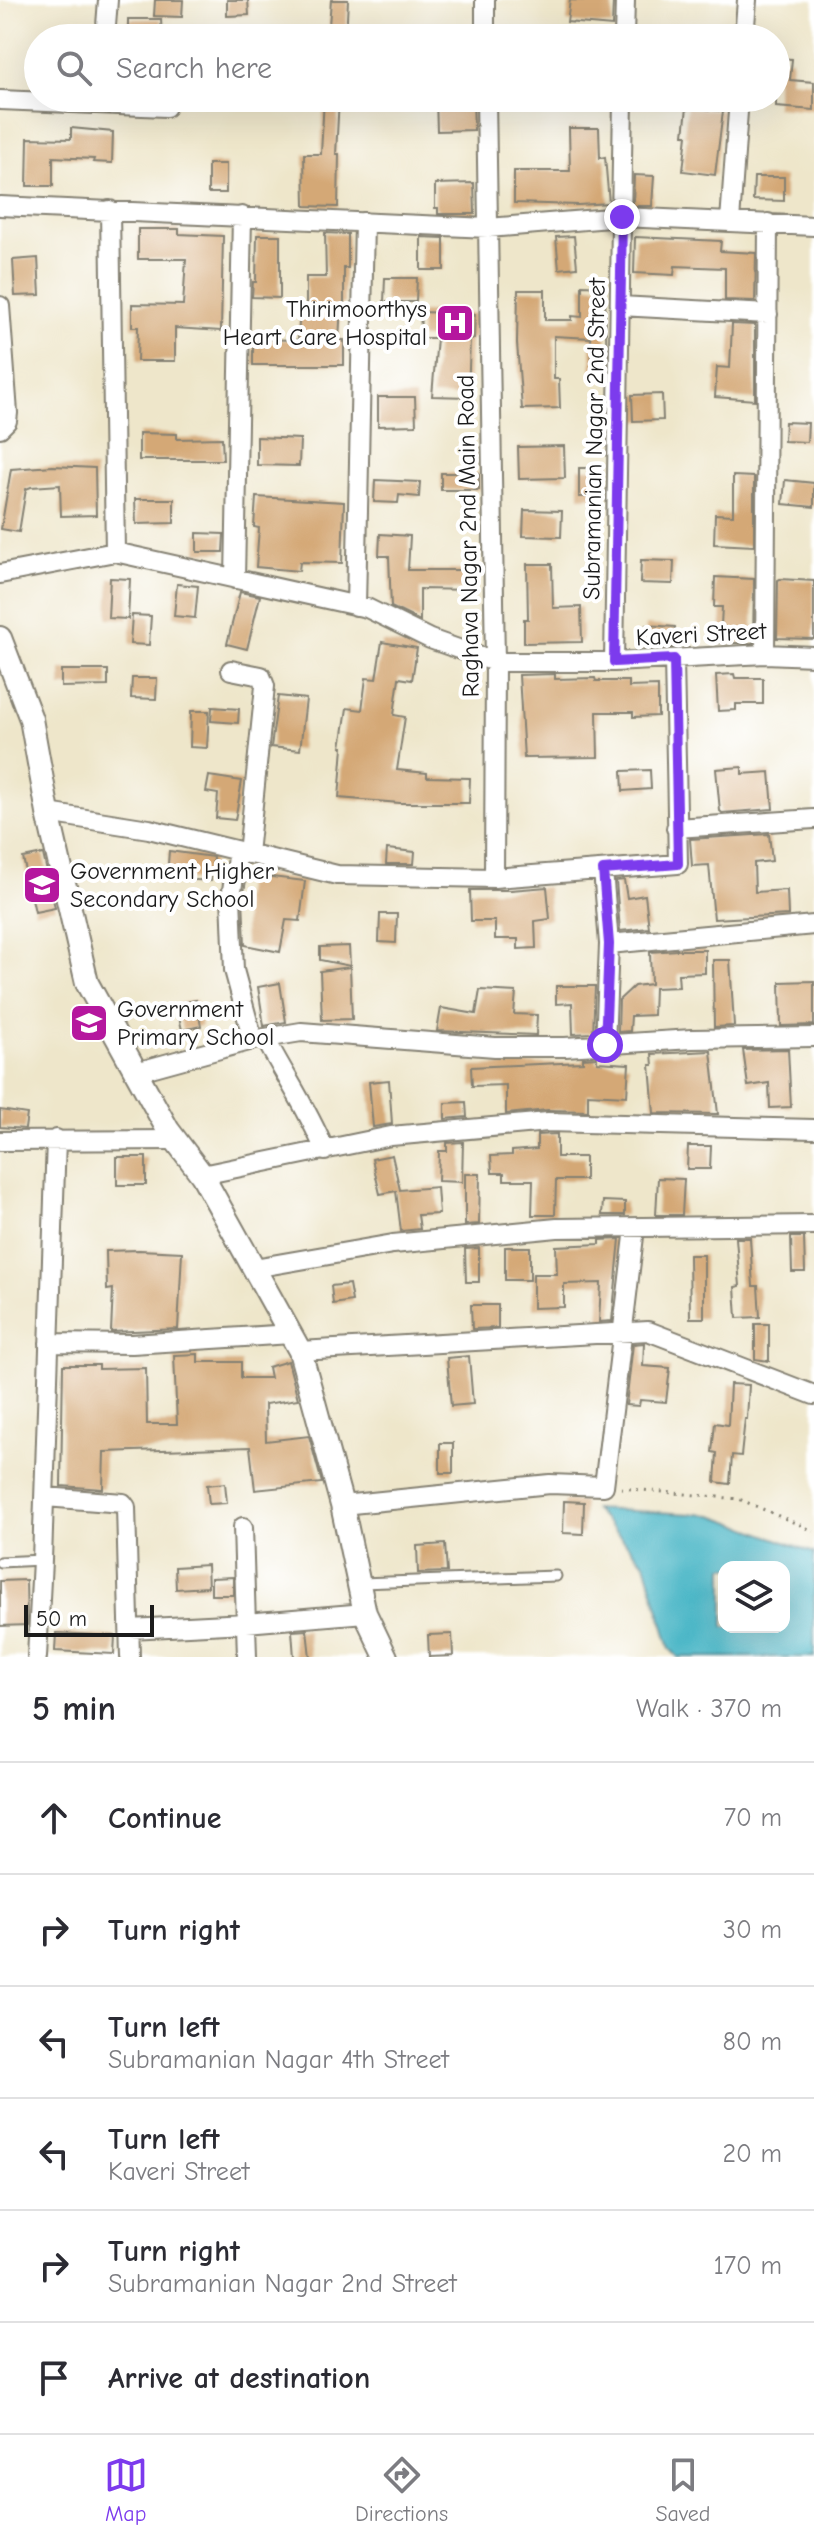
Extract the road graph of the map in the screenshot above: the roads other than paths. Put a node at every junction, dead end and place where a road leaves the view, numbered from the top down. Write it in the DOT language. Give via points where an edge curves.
graph roads {
  1 [pos="108,0"];
  2 [pos="466,0"];
  3 [pos="625,0"];
  4 [pos="747,0"];
  5 [pos="485,3"];
  6 [pos="106,24"];
  7 [pos="485,24"];
  8 [pos="624,24"];
  9 [pos="745,24"];
  10 [pos="0,100"];
  11 [pos="24,101"];
  12 [pos="486,112"];
  13 [pos="623,112"];
  14 [pos="738,112"];
  15 [pos="0,206"];
  16 [pos="110,210"];
  17 [pos="242,216"];
  18 [pos="622,217"];
  19 [pos="730,221"];
  20 [pos="364,222"];
  21 [pos="768,223"];
  22 [pos="814,226"];
  23 [pos="488,228"];
  24 [pos="0,306"];
  25 [pos="620,306"];
  26 [pos="768,314"];
  27 [pos="0,428"];
  28 [pos="115,552"];
  29 [pos="0,574"];
  30 [pos="235,579"];
  31 [pos="356,606"];
  32 [pos="0,638"];
  33 [pos="765,654"];
  34 [pos="814,656"];
  35 [pos="674,659"];
  36 [pos="495,662"];
  37 [pos="614,662"];
  38 [pos="231,670"];
  39 [pos="48,813"];
  40 [pos="814,819"];
  41 [pos="676,828"];
  42 [pos="243,852"];
  43 [pos="603,870"];
  44 [pos="494,878"];
  45 [pos="814,925"];
  46 [pos="609,944"];
  47 [pos="814,1037"];
  48 [pos="259,1039"];
  49 [pos="605,1045"];
  50 [pos="136,1072"];
  51 [pos="814,1129"];
  52 [pos="56,1139"];
  53 [pos="177,1140"];
  54 [pos="0,1141"];
  55 [pos="325,1151"];
  56 [pos="202,1175"];
  57 [pos="814,1225"];
  58 [pos="635,1228"];
  59 [pos="254,1268"];
  60 [pos="621,1332"];
  61 [pos="49,1343"];
  62 [pos="295,1343"];
  63 [pos="814,1395"];
  64 [pos="45,1497"];
  65 [pos="342,1505"];
  66 [pos="243,1527"];
  67 [pos="42,1560"];
  68 [pos="0,1562"];
  69 [pos="556,1576"];
  70 [pos="361,1583"];
  71 [pos="365,1613"];
  72 [pos="246,1623"];
  73 [pos="130,1629"];
  74 [pos="37,1657"];
  75 [pos="130,1657"];
  76 [pos="247,1657"];
  77 [pos="386,1657"];
  1 -- 6 [label="street"];
  2 -- 5 [label="street"];
  3 -- 8 [label="street"];
  4 -- 9 [label="street"];
  5 -- 7 [label="street"];
  10 -- 11 [label="street"];
  12 -- 23 [label="street, Raghava Nagar 2nd Main Road"];
  13 -- 18 [label="street, Subramanian Nagar 2nd Street"];
  14 -- 19 [label="street"];
  15 -- 16 [label="street"];
  16 -- 17 [label="street"];
  16 -- 28 [label="street"];
  17 -- 20 [label="street"];
  17 -- 30 [label="street"];
  18 -- 19 [label="street"];
  18 -- 23 [label="street"];
  18 -- 25 [label="street, Subramanian Nagar 2nd Street"];
  19 -- 21 [label="street"];
  20 -- 23 [label="street"];
  20 -- 31 [label="street"];
  21 -- 22 [label="street"];
  21 -- 26 [label="street"];
  23 -- 36 [label="street, Raghava Nagar 2nd Main Road"];
  24 -- 27 [label="street" via="8,413"];
  25 -- 26 [label="street"];
  25 -- 37 [label="street, Subramanian Nagar 2nd Street"];
  26 -- 33 [label="street"];
  28 -- 29 [label="street"];
  28 -- 30 [label="street, Kaveri Street"];
  30 -- 31 [label="street, Kaveri Street"];
  31 -- 36 [label="street, Kaveri Street"];
  32 -- 39 [label="street" via="31,719"];
  33 -- 34 [label="street, Kaveri Street"];
  33 -- 35 [label="street, Kaveri Street"];
  35 -- 37 [label="street, Kaveri Street"];
  35 -- 41 [label="street"];
  36 -- 37 [label="street, Kaveri Street"];
  36 -- 44 [label="street, Raghava Nagar 2nd Main Road"];
  38 -- 42 [label="street" via="261,676 265,686"];
  39 -- 42 [label="street" via="149,829"];
  39 -- 50 [label="street" via="87,983"];
  40 -- 41 [label="street"];
  41 -- 43 [label="street" via="678,864"];
  42 -- 44 [label="street" via="337,875"];
  42 -- 48 [label="street" via="231,897 234,970"];
  43 -- 44 [label="street"];
  43 -- 46 [label="street"];
  45 -- 46 [label="street"];
  46 -- 49 [label="street"];
  47 -- 49 [label="street"];
  48 -- 49 [label="street" via="301,1032 495,1047"];
  48 -- 50 [label="street"];
  48 -- 55 [label="street" via="310,1117"];
  50 -- 53 [label="street"];
  51 -- 55 [label="street" via="548,1122 391,1136"];
  52 -- 53 [label="street"];
  52 -- 54 [label="street"];
  52 -- 61 [label="street"];
  53 -- 56 [label="street"];
  55 -- 56 [label="street"];
  56 -- 59 [label="street"];
  57 -- 58 [label="street"];
  58 -- 59 [label="street" via="557,1228 393,1244"];
  58 -- 60 [label="street"];
  59 -- 62 [label="street"];
  60 -- 62 [label="street"];
  60 -- 63 [label="street" via="648,1331"];
  60 -- 65 [label="street" via="604,1486 550,1484"];
  61 -- 62 [label="street"];
  61 -- 64 [label="street"];
  62 -- 65 [label="street"];
  64 -- 67 [label="street"];
  64 -- 73 [label="street" via="126,1507"];
  65 -- 70 [label="street"];
  66 -- 72 [label="street"];
  67 -- 68 [label="lane"];
  67 -- 74 [label="street"];
  69 -- 70 [label="lane"];
  70 -- 71 [label="street"];
  71 -- 72 [label="street"];
  71 -- 77 [label="street"];
  72 -- 73 [label="street"];
  72 -- 76 [label="street"];
  73 -- 75 [label="street"];
}
